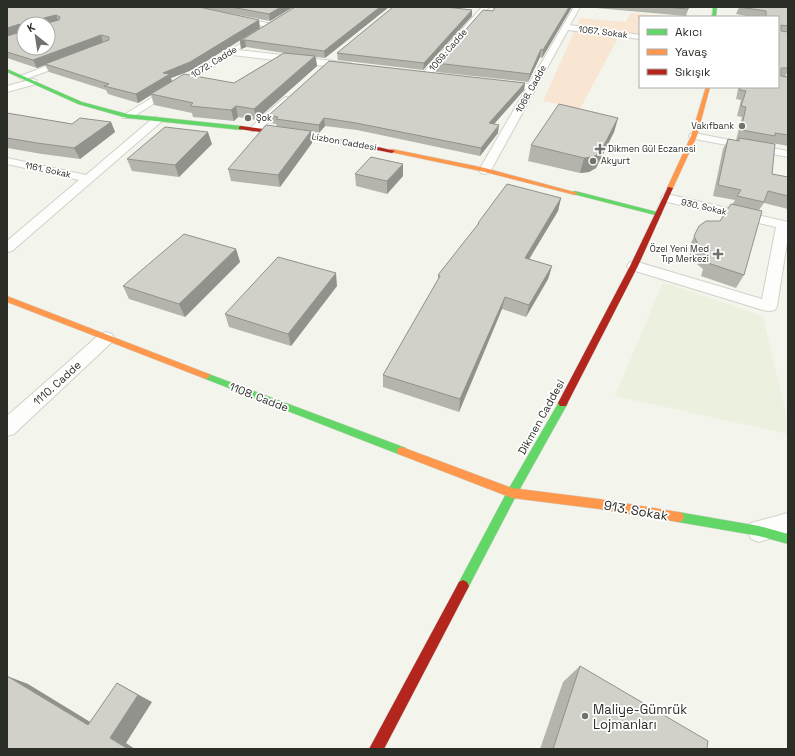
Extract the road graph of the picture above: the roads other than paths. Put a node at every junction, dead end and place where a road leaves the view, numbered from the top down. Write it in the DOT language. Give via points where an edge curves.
graph roads {
  1 [pos="486,7"];
  2 [pos="577,7"];
  3 [pos="228,17"];
  4 [pos="565,27"];
  5 [pos="260,33"];
  6 [pos="639,37"];
  7 [pos="248,40"];
  8 [pos="230,52"];
  9 [pos="338,54"];
  10 [pos="79,56"];
  11 [pos="327,63"];
  12 [pos="357,67"];
  13 [pos="7,70"];
  14 [pos="316,73"];
  15 [pos="426,75"];
  16 [pos="23,77"];
  17 [pos="33,82"];
  18 [pos="494,83"];
  19 [pos="532,87"];
  20 [pos="708,88"];
  21 [pos="7,89"];
  22 [pos="294,93"];
  23 [pos="127,116"];
  24 [pos="157,120"];
  25 [pos="255,129"];
  26 [pos="694,136"];
  27 [pos="788,154"];
  28 [pos="7,161"];
  29 [pos="485,170"];
  30 [pos="89,179"];
  31 [pos="667,198"];
  32 [pos="659,214"];
  33 [pos="786,226"];
  34 [pos="7,248"];
  35 [pos="634,266"];
  36 [pos="7,298"];
  37 [pos="106,338"];
  38 [pos="7,428"];
  39 [pos="512,493"];
  40 [pos="788,523"];
  41 [pos="759,532"];
  42 [pos="788,539"];
  43 [pos="376,749"];
  1 -- 15 [label="street, 1069. Cadde"];
  2 -- 4 [label="street, 1068. Cadde"];
  3 -- 5 [label="street" via="275,24"];
  4 -- 6 [label="street, 1067. Sokak"];
  4 -- 19 [label="street, 1068. Cadde"];
  7 -- 8 [label="street, 1072. Cadde"];
  8 -- 11 [label="street"];
  8 -- 23 [label="street, 1072. Cadde"];
  9 -- 11 [label="street"];
  10 -- 16 [label="street"];
  11 -- 12 [label="street"];
  11 -- 14 [label="street"];
  13 -- 16 [label="main road, Lizbon Caddesi"];
  16 -- 17 [label="main road, Lizbon Caddesi"];
  17 -- 21 [label="street"];
  17 -- 23 [label="main road, Lizbon Caddesi" via="80,103"];
  18 -- 19 [label="street"];
  19 -- 29 [label="street, 1068. Cadde"];
  20 -- 26 [label="main road, Dikmen Caddesi"];
  22 -- 25 [label="street"];
  23 -- 24 [label="main road, Lizbon Caddesi"];
  24 -- 25 [label="main road, Lizbon Caddesi"];
  24 -- 30 [label="street"];
  25 -- 29 [label="main road, Lizbon Caddesi" via="352,143"];
  26 -- 27 [label="street"];
  26 -- 31 [label="main road, Dikmen Caddesi"];
  28 -- 30 [label="street, 1161. Sokak"];
  29 -- 32 [label="main road, Lizbon Caddesi"];
  30 -- 34 [label="street"];
  31 -- 32 [label="main road, Dikmen Caddesi"];
  31 -- 33 [label="street, 930. Sokak"];
  32 -- 35 [label="main road, Dikmen Caddesi"];
  33 -- 35 [label="street" via="769,306"];
  35 -- 39 [label="main road, Dikmen Caddesi" via="571,388"];
  36 -- 37 [label="main road, 1108. Cadde"];
  37 -- 38 [label="street, 1110. Cadde"];
  37 -- 39 [label="main road, 1108. Cadde"];
  39 -- 41 [label="main road, 913. Sokak" via="599,504"];
  39 -- 43 [label="main road, Dikmen Caddesi"];
  40 -- 41 [label="street, 913. Sokak"];
  41 -- 42 [label="main road, 913. Sokak"];
}
